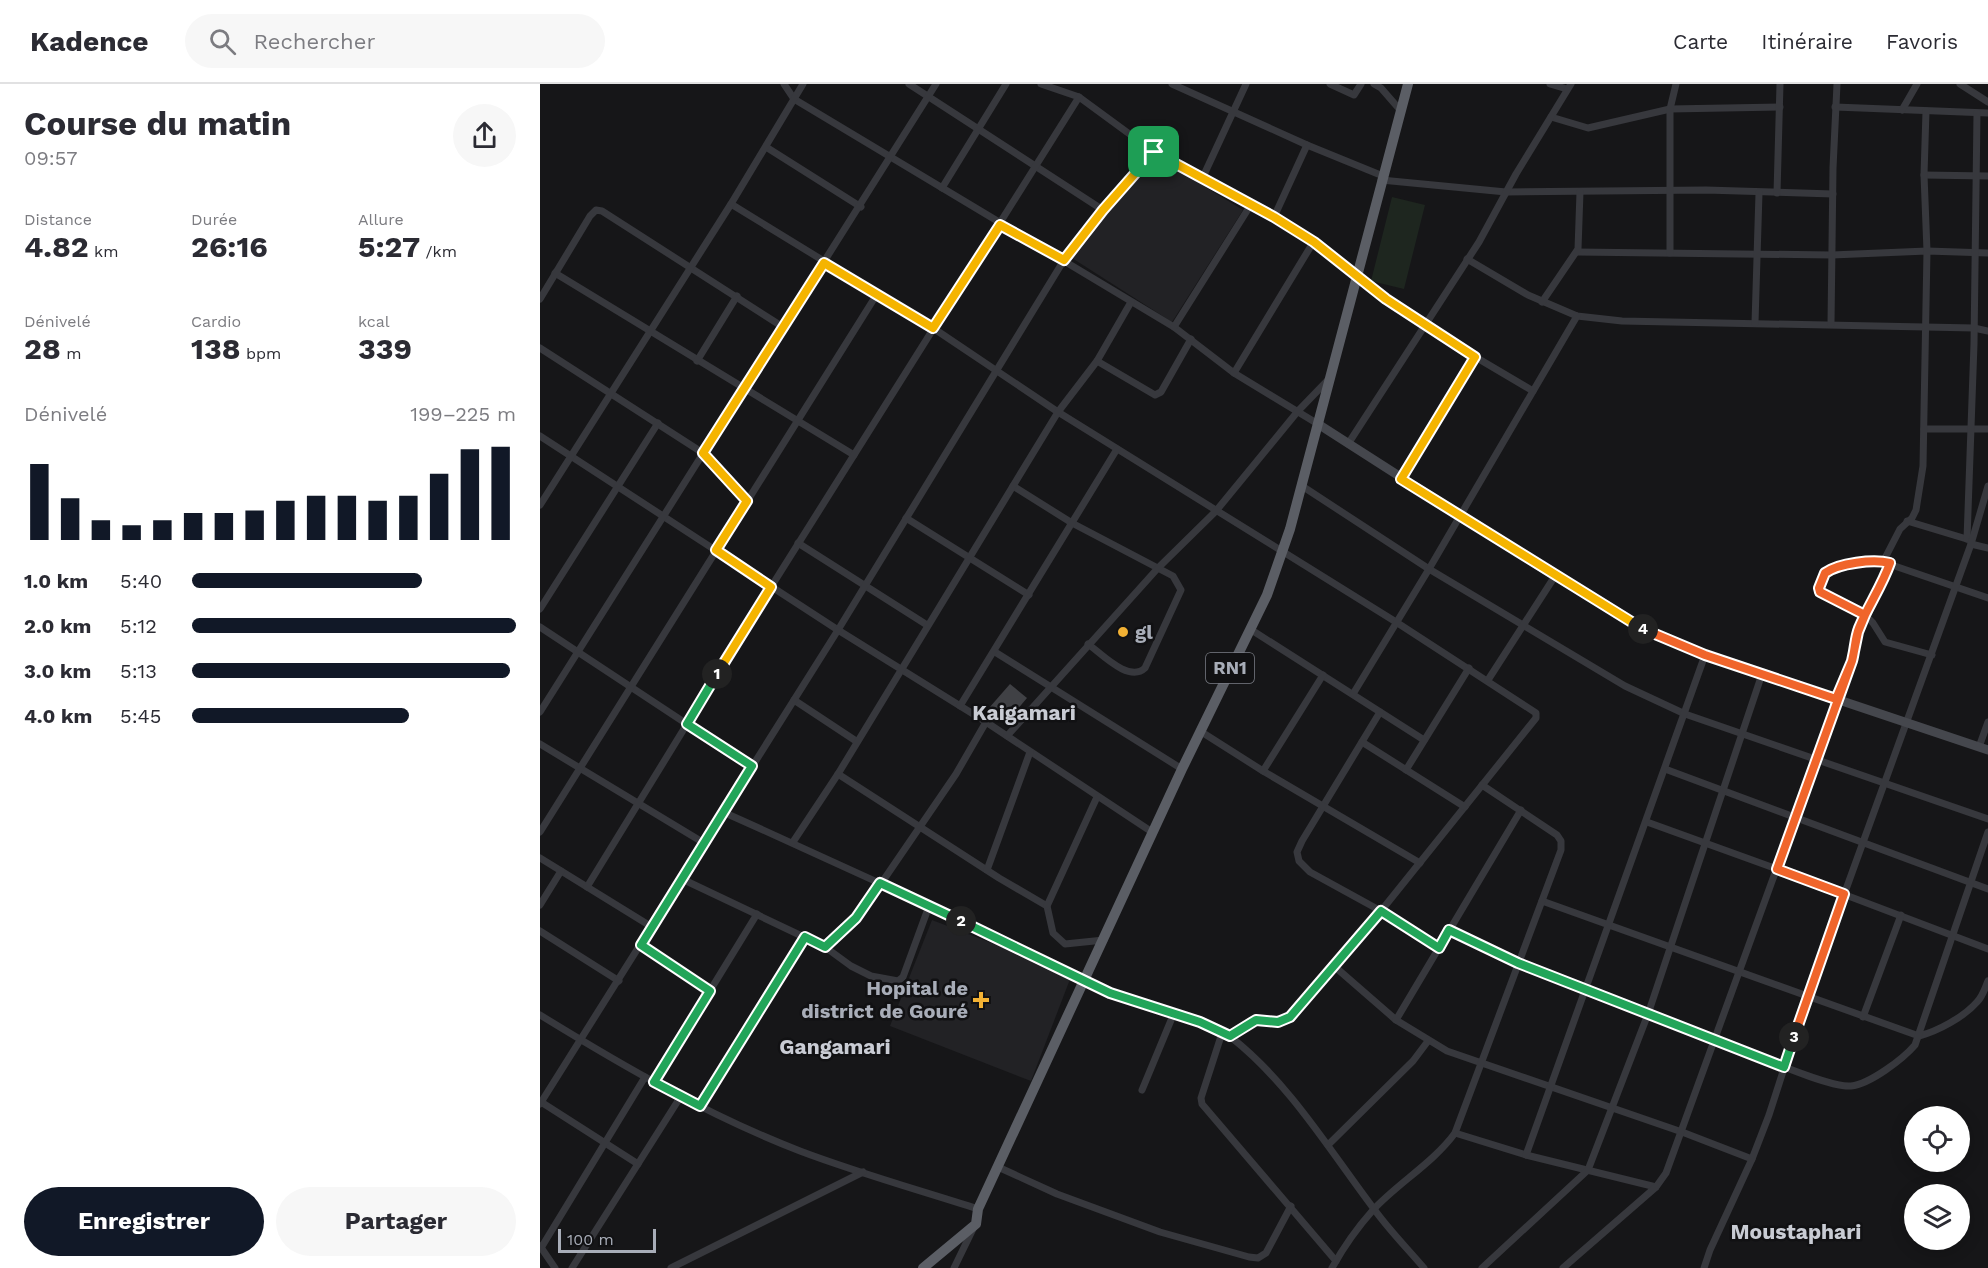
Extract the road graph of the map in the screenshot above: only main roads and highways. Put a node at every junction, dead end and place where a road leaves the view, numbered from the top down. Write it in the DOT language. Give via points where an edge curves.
graph roads {
  1 [pos="1408,84"];
  2 [pos="1318,424"];
  3 [pos="1984,749"];
  4 [pos="923,1268"];
  1 -- 2 [label="highway, RN1"];
  2 -- 3 [label="main road" via="1555,576 1655,635"];
  2 -- 4 [label="highway, RN1" via="1283,552 1267,595 1152,832 978,1209 976,1224"];
}
